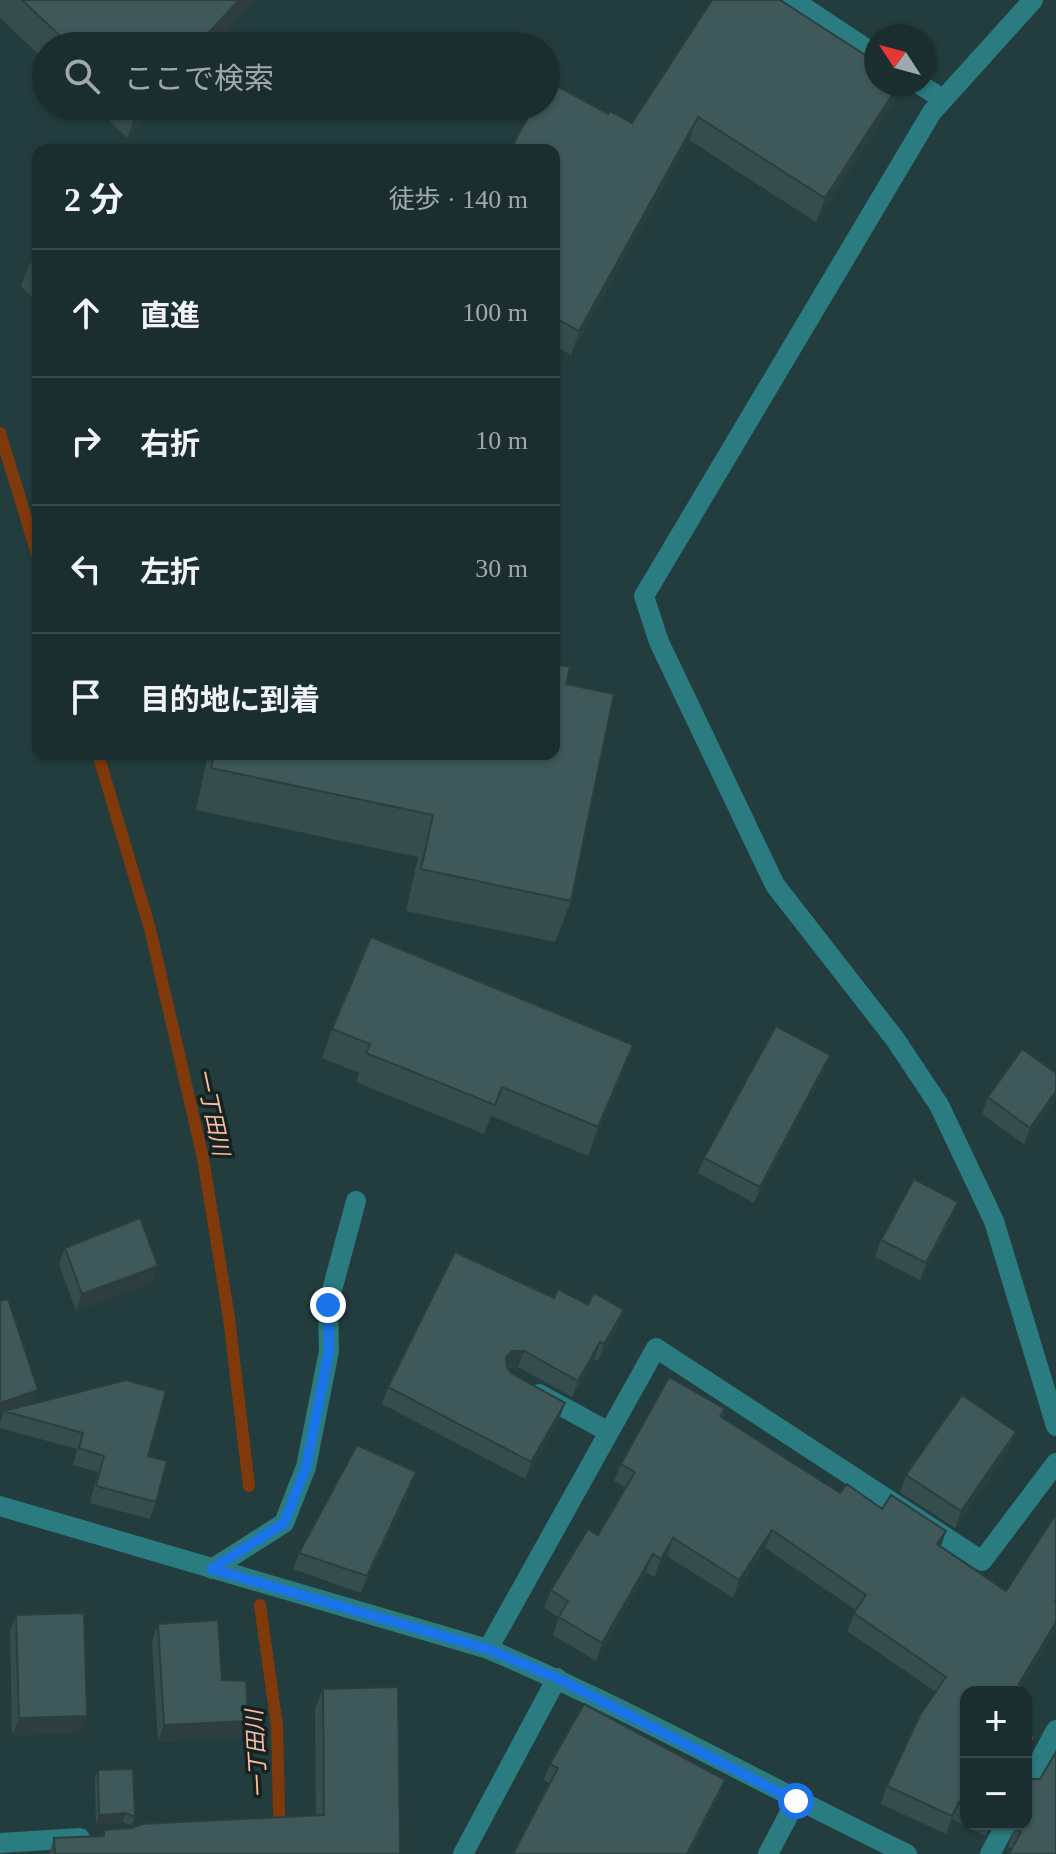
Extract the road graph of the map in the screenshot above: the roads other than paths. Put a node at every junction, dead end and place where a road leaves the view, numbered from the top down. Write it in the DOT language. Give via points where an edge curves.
graph roads {
  1 [pos="793,0"];
  2 [pos="1033,0"];
  3 [pos="864,47"];
  4 [pos="936,95"];
  5 [pos="943,99"];
  6 [pos="356,1201"];
  7 [pos="526,1387"];
  8 [pos="1056,1426"];
  9 [pos="609,1432"];
  10 [pos="1056,1463"];
  11 [pos="0,1506"];
  12 [pos="212,1569"];
  13 [pos="488,1649"];
  14 [pos="557,1678"];
  15 [pos="1056,1730"];
  16 [pos="1032,1775"];
  17 [pos="796,1801"];
  18 [pos="1003,1830"];
  19 [pos="93,1837"];
  20 [pos="0,1843"];
  21 [pos="463,1854"];
  22 [pos="768,1854"];
  23 [pos="907,1854"];
  24 [pos="990,1854"];
  1 -- 3 [label="street"];
  2 -- 5 [label="street"];
  4 -- 5 [label="street"];
  5 -- 8 [label="street" via="644,596 659,642 775,885 895,1039 939,1105 994,1221"];
  6 -- 12 [label="street" via="328,1305 329,1351 306,1467 284,1523"];
  7 -- 9 [label="street"];
  9 -- 10 [label="street" via="656,1348 982,1561"];
  9 -- 13 [label="street"];
  11 -- 12 [label="street"];
  12 -- 13 [label="street"];
  13 -- 14 [label="street"];
  14 -- 17 [label="street"];
  14 -- 21 [label="street"];
  15 -- 16 [label="street"];
  17 -- 22 [label="street"];
  17 -- 23 [label="street"];
  18 -- 24 [label="street"];
  19 -- 20 [label="street"];
}
